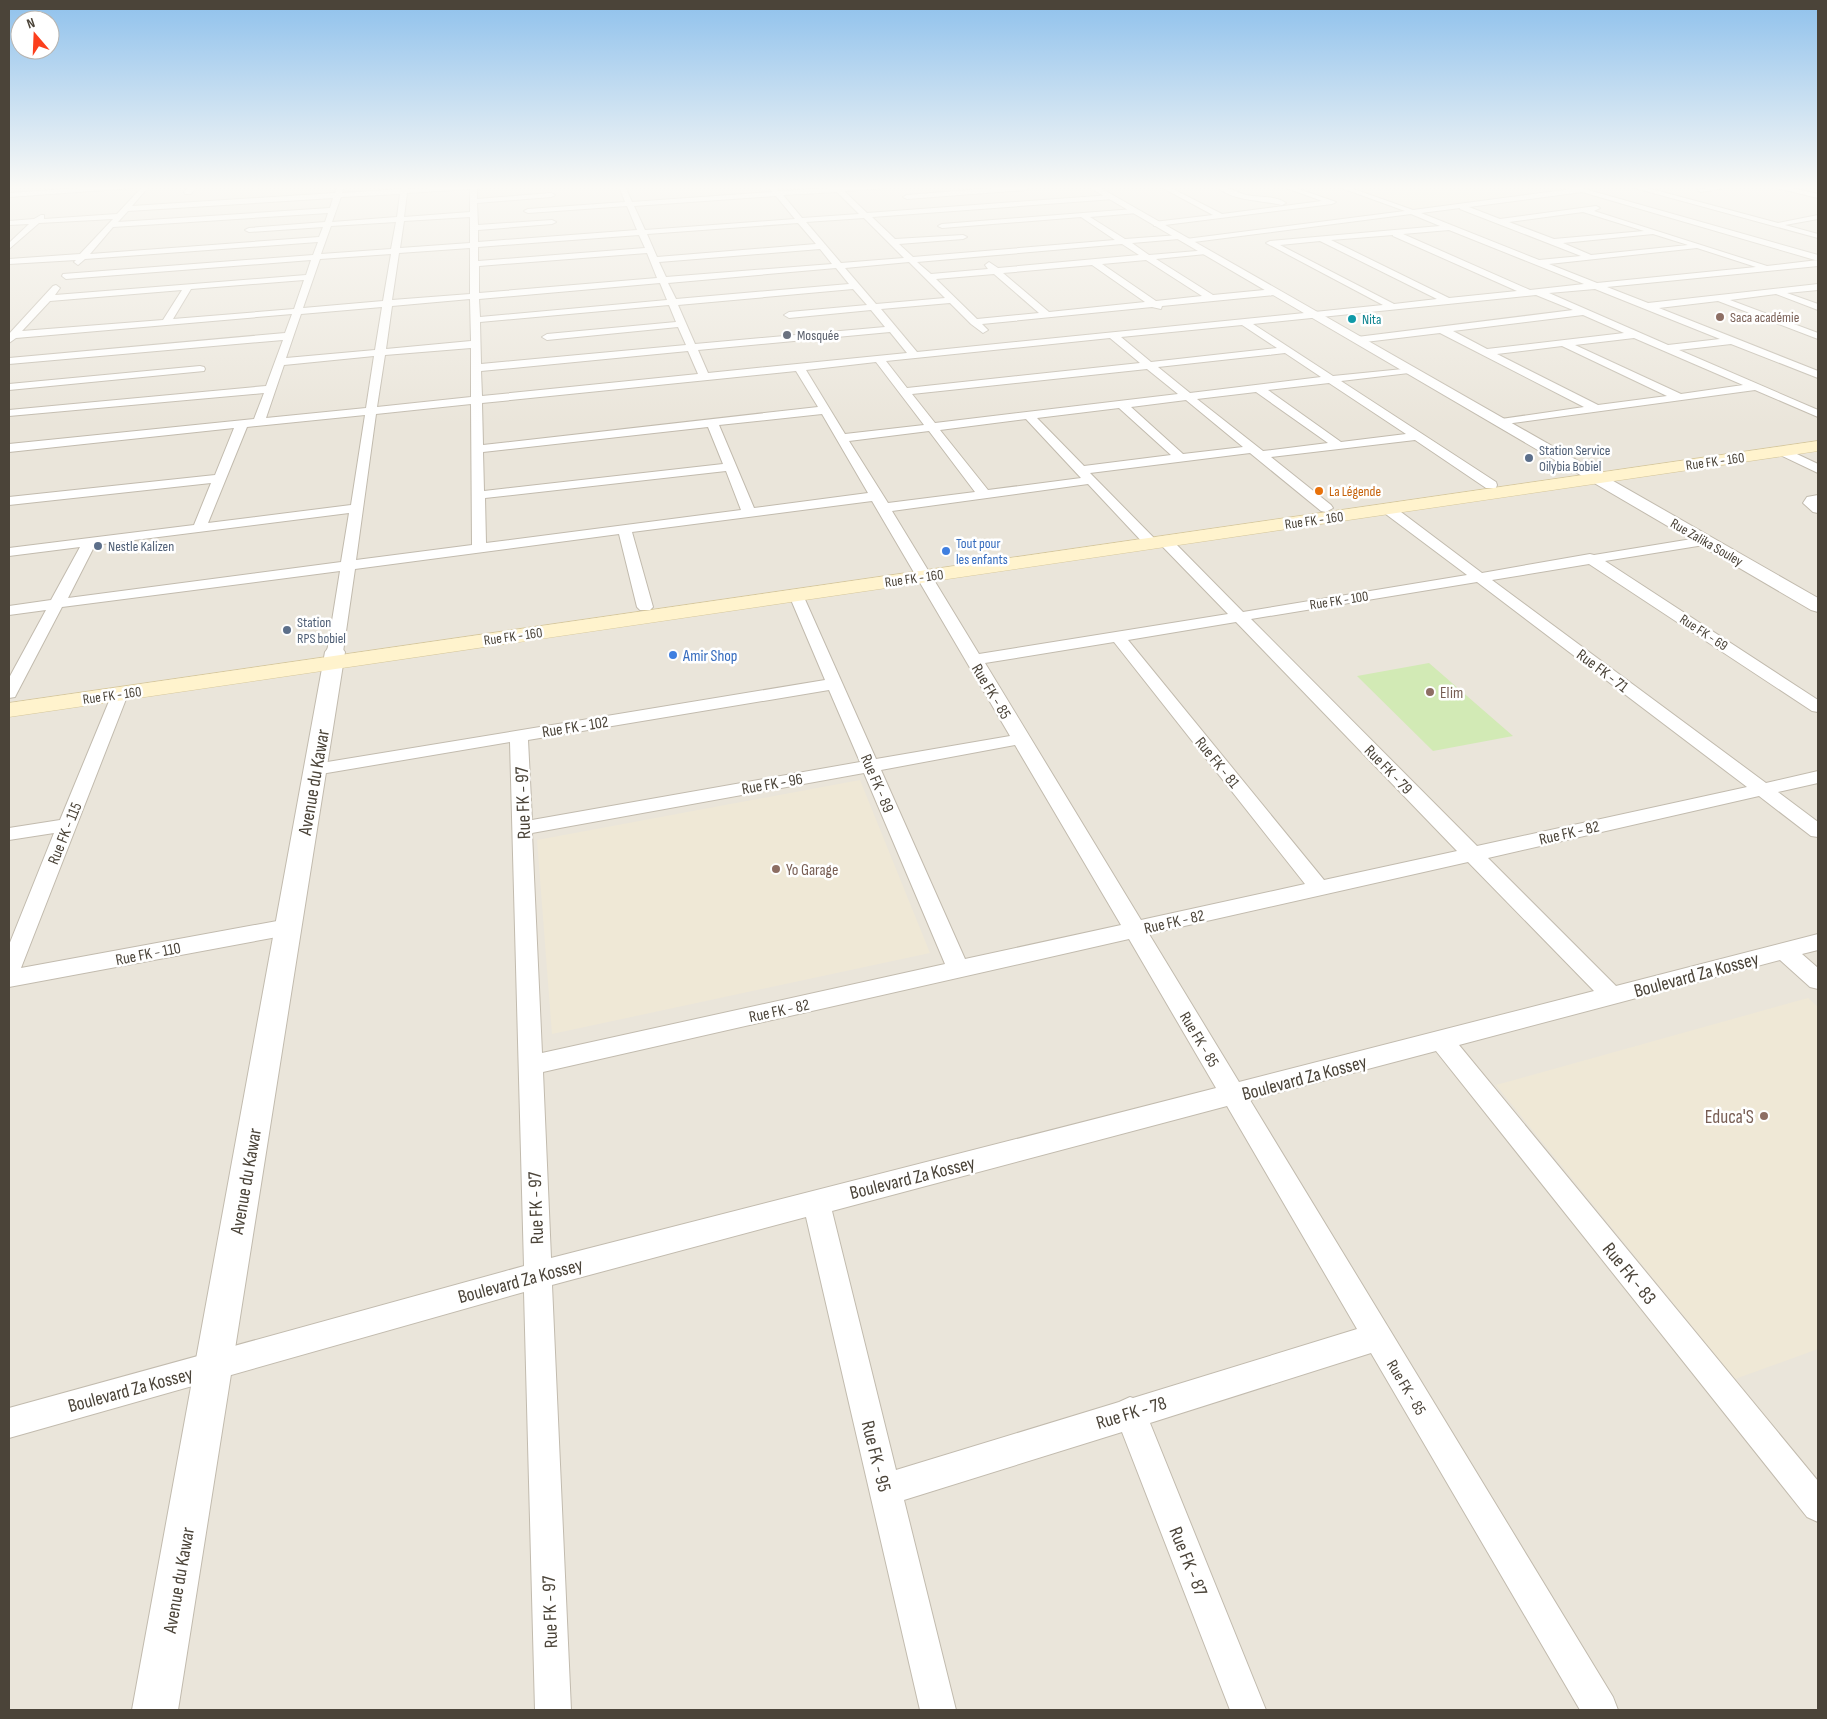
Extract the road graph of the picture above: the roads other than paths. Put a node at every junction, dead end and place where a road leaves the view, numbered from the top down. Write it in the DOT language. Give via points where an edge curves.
graph roads {
  1 [pos="74,266"];
  2 [pos="195,266"];
  3 [pos="313,266"];
  4 [pos="393,266"];
  5 [pos="474,266"];
  6 [pos="657,266"];
  7 [pos="836,266"];
  8 [pos="839,266"];
  9 [pos="917,266"];
  10 [pos="991,266"];
  11 [pos="1042,266"];
  12 [pos="1100,266"];
  13 [pos="1163,266"];
  14 [pos="1230,266"];
  15 [pos="1316,266"];
  16 [pos="1378,266"];
  17 [pos="1472,266"];
  18 [pos="1548,266"];
  19 [pos="1765,266"];
  20 [pos="1787,266"];
  21 [pos="1770,268"];
  22 [pos="996,270"];
  23 [pos="1107,271"];
  24 [pos="1096,272"];
  25 [pos="1720,273"];
  26 [pos="66,276"];
  27 [pos="309,277"];
  28 [pos="928,277"];
  29 [pos="1739,279"];
  30 [pos="663,280"];
  31 [pos="856,286"];
  32 [pos="1595,286"];
  33 [pos="1757,286"];
  34 [pos="188,287"];
  35 [pos="1818,288"];
  36 [pos="1274,292"];
  37 [pos="1533,292"];
  38 [pos="1775,292"];
  39 [pos="475,296"];
  40 [pos="47,298"];
  41 [pos="1211,298"];
  42 [pos="1718,298"];
  43 [pos="952,300"];
  44 [pos="1448,301"];
  45 [pos="672,303"];
  46 [pos="387,304"];
  47 [pos="1153,304"];
  48 [pos="1647,306"];
  49 [pos="874,307"];
  50 [pos="1394,307"];
  51 [pos="1818,307"];
  52 [pos="297,311"];
  53 [pos="1583,312"];
  54 [pos="544,314"];
  55 [pos="1047,314"];
  56 [pos="789,315"];
  57 [pos="1315,316"];
  58 [pos="476,320"];
  59 [pos="166,322"];
  60 [pos="974,322"];
  61 [pos="1244,322"];
  62 [pos="24,323"];
  63 [pos="9,324"];
  64 [pos="681,324"];
  65 [pos="1187,328"];
  66 [pos="892,329"];
  67 [pos="1441,329"];
  68 [pos="1635,335"];
  69 [pos="289,336"];
  70 [pos="1113,336"];
  71 [pos="1818,336"];
  72 [pos="11,338"];
  73 [pos="1357,340"];
  74 [pos="1732,340"];
  75 [pos="608,343"];
  76 [pos="1563,343"];
  77 [pos="476,344"];
  78 [pos="692,347"];
  79 [pos="1001,347"];
  80 [pos="1666,348"];
  81 [pos="549,349"];
  82 [pos="1287,350"];
  83 [pos="380,352"];
  84 [pos="1486,352"];
  85 [pos="915,356"];
  86 [pos="879,360"];
  87 [pos="9,361"];
  88 [pos="280,362"];
  89 [pos="1150,366"];
  90 [pos="476,368"];
  91 [pos="800,368"];
  92 [pos="200,369"];
  93 [pos="1409,370"];
  94 [pos="1818,375"];
  95 [pos="705,378"];
  96 [pos="1331,379"];
  97 [pos="9,387"];
  98 [pos="1756,387"];
  99 [pos="1258,388"];
  100 [pos="270,389"];
  101 [pos="904,392"];
  102 [pos="1188,397"];
  103 [pos="1679,397"];
  104 [pos="477,400"];
  105 [pos="1122,405"];
  106 [pos="1595,408"];
  107 [pos="825,410"];
  108 [pos="371,411"];
  109 [pos="9,413"];
  110 [pos="1818,414"];
  111 [pos="1029,416"];
  112 [pos="258,422"];
  113 [pos="712,422"];
  114 [pos="1498,422"];
  115 [pos="242,424"];
  116 [pos="932,428"];
  117 [pos="1418,436"];
  118 [pos="1818,437"];
  119 [pos="842,438"];
  120 [pos="1339,446"];
  121 [pos="1818,446"];
  122 [pos="14,447"];
  123 [pos="478,449"];
  124 [pos="1256,452"];
  125 [pos="1782,452"];
  126 [pos="1181,458"];
  127 [pos="9,463"];
  128 [pos="731,467"];
  129 [pos="1818,469"];
  130 [pos="1081,470"];
  131 [pos="1590,475"];
  132 [pos="220,478"];
  133 [pos="1091,480"];
  134 [pos="1491,485"];
  135 [pos="984,494"];
  136 [pos="478,495"];
  137 [pos="9,502"];
  138 [pos="880,502"];
  139 [pos="356,508"];
  140 [pos="1326,508"];
  141 [pos="1388,509"];
  142 [pos="749,513"];
  143 [pos="199,528"];
  144 [pos="626,530"];
  145 [pos="1154,540"];
  146 [pos="1704,540"];
  147 [pos="90,542"];
  148 [pos="480,548"];
  149 [pos="9,552"];
  150 [pos="1590,558"];
  151 [pos="348,566"];
  152 [pos="922,572"];
  153 [pos="1478,577"];
  154 [pos="796,595"];
  155 [pos="57,604"];
  156 [pos="1818,606"];
  157 [pos="645,607"];
  158 [pos="9,610"];
  159 [pos="1239,616"];
  160 [pos="1117,636"];
  161 [pos="334,657"];
  162 [pos="974,660"];
  163 [pos="834,684"];
  164 [pos="9,694"];
  165 [pos="120,694"];
  166 [pos="9,698"];
  167 [pos="1818,707"];
  168 [pos="9,710"];
  169 [pos="519,735"];
  170 [pos="1021,739"];
  171 [pos="870,766"];
  172 [pos="315,769"];
  173 [pos="1818,777"];
  174 [pos="1762,789"];
  175 [pos="68,825"];
  176 [pos="522,828"];
  177 [pos="1818,831"];
  178 [pos="9,834"];
  179 [pos="1473,854"];
  180 [pos="1319,888"];
  181 [pos="288,927"];
  182 [pos="1135,930"];
  183 [pos="1818,942"];
  184 [pos="1784,951"];
  185 [pos="959,970"];
  186 [pos="9,971"];
  187 [pos="9,980"];
  188 [pos="1818,981"];
  189 [pos="1612,996"];
  190 [pos="1441,1040"];
  191 [pos="530,1065"];
  192 [pos="1233,1095"];
  193 [pos="816,1202"];
  194 [pos="538,1275"];
  195 [pos="1377,1337"];
  196 [pos="214,1366"];
  197 [pos="1130,1412"];
  198 [pos="9,1423"];
  199 [pos="885,1490"];
  200 [pos="1818,1506"];
  201 [pos="156,1710"];
  202 [pos="553,1710"];
  203 [pos="938,1710"];
  204 [pos="1248,1710"];
  205 [pos="1600,1710"];
  1 -- 26 [label="street"];
  2 -- 26 [label="street"];
  3 -- 27 [label="street"];
  4 -- 46 [label="street"];
  5 -- 39 [label="street"];
  6 -- 30 [label="street"];
  7 -- 30 [label="street"];
  8 -- 31 [label="street"];
  9 -- 28 [label="street"];
  10 -- 22 [label="street"];
  11 -- 22 [label="street"];
  12 -- 23 [label="street"];
  13 -- 41 [label="street"];
  14 -- 36 [label="street, Rue Zalika Souley"];
  15 -- 50 [label="street"];
  16 -- 44 [label="street"];
  17 -- 37 [label="street"];
  18 -- 32 [label="street"];
  19 -- 21 [label="street"];
  20 -- 21 [label="street"];
  21 -- 25 [label="street"];
  22 -- 28 [label="street"];
  22 -- 55 [label="street"];
  23 -- 24 [label="street"];
  23 -- 47 [label="street"];
  25 -- 29 [label="street"];
  25 -- 32 [label="street"];
  26 -- 40 [label="street"];
  27 -- 34 [label="street"];
  27 -- 52 [label="street" via="301,288"];
  28 -- 43 [label="street"];
  30 -- 39 [label="street" via="540,287"];
  30 -- 45 [label="street"];
  31 -- 49 [label="street"];
  31 -- 56 [label="street"];
  32 -- 37 [label="street"];
  32 -- 48 [label="street"];
  33 -- 38 [label="street"];
  34 -- 40 [label="street"];
  34 -- 59 [label="street" via="186,297"];
  35 -- 38 [label="street"];
  36 -- 41 [label="street"];
  36 -- 57 [label="street, Rue Zalika Souley"];
  37 -- 44 [label="street"];
  37 -- 53 [label="street"];
  38 -- 42 [label="street"];
  38 -- 51 [label="street"];
  39 -- 46 [label="street"];
  39 -- 58 [label="street"];
  40 -- 62 [label="street"];
  41 -- 47 [label="street"];
  42 -- 48 [label="street"];
  42 -- 71 [label="street"];
  43 -- 49 [label="street"];
  43 -- 60 [label="street"];
  44 -- 50 [label="street"];
  45 -- 54 [label="street"];
  45 -- 56 [label="street"];
  45 -- 64 [label="street"];
  46 -- 52 [label="street"];
  46 -- 83 [label="street"];
  47 -- 55 [label="street"];
  47 -- 65 [label="street"];
  48 -- 74 [label="street"];
  49 -- 56 [label="street"];
  49 -- 66 [label="street"];
  50 -- 57 [label="street"];
  52 -- 59 [label="street"];
  52 -- 69 [label="street"];
  53 -- 67 [label="street"];
  53 -- 68 [label="street"];
  54 -- 58 [label="street"];
  54 -- 81 [label="street"];
  55 -- 60 [label="street"];
  56 -- 66 [label="street"];
  56 -- 78 [label="street"];
  57 -- 61 [label="street"];
  57 -- 73 [label="street, Rue Zalika Souley"];
  58 -- 77 [label="street"];
  59 -- 72 [label="street"];
  60 -- 79 [label="street"];
  61 -- 65 [label="street"];
  61 -- 82 [label="street"];
  62 -- 63 [label="street"];
  62 -- 72 [label="street"];
  64 -- 75 [label="street"];
  64 -- 78 [label="street"];
  65 -- 70 [label="street"];
  66 -- 85 [label="street"];
  67 -- 73 [label="street"];
  67 -- 84 [label="street"];
  68 -- 76 [label="street"];
  68 -- 80 [label="street"];
  69 -- 88 [label="street"];
  69 -- 92 [label="street"];
  70 -- 79 [label="street"];
  70 -- 89 [label="street"];
  73 -- 93 [label="street, Rue Zalika Souley"];
  74 -- 80 [label="street"];
  74 -- 94 [label="street"];
  75 -- 78 [label="street"];
  75 -- 81 [label="street"];
  75 -- 81 [label="street"];
  76 -- 84 [label="street"];
  76 -- 103 [label="street"];
  77 -- 83 [label="street"];
  77 -- 90 [label="street"];
  78 -- 95 [label="street"];
  79 -- 85 [label="street"];
  80 -- 98 [label="street"];
  81 -- 90 [label="street"];
  82 -- 89 [label="street"];
  82 -- 96 [label="street"];
  83 -- 88 [label="street"];
  83 -- 108 [label="street"];
  84 -- 106 [label="street"];
  85 -- 86 [label="street"];
  86 -- 91 [label="street"];
  86 -- 101 [label="street"];
  87 -- 92 [label="street"];
  88 -- 100 [label="street"];
  89 -- 101 [label="street"];
  89 -- 102 [label="street"];
  90 -- 104 [label="street"];
  91 -- 95 [label="street"];
  91 -- 107 [label="street, Rue FK - 85"];
  92 -- 97 [label="street"];
  92 -- 100 [label="street"];
  92 -- 109 [label="street"];
  93 -- 96 [label="street"];
  93 -- 114 [label="street, Rue Zalika Souley"];
  95 -- 104 [label="street"];
  96 -- 99 [label="street"];
  96 -- 117 [label="street"];
  98 -- 103 [label="street"];
  98 -- 110 [label="street"];
  99 -- 102 [label="street"];
  99 -- 120 [label="street"];
  100 -- 112 [label="street"];
  101 -- 116 [label="street"];
  102 -- 105 [label="street"];
  102 -- 124 [label="street"];
  103 -- 106 [label="street"];
  104 -- 108 [label="street"];
  104 -- 123 [label="street"];
  105 -- 111 [label="street"];
  105 -- 126 [label="street"];
  106 -- 114 [label="street"];
  107 -- 113 [label="street"];
  107 -- 119 [label="street, Rue FK - 85"];
  108 -- 112 [label="street"];
  108 -- 139 [label="street"];
  111 -- 116 [label="street"];
  111 -- 130 [label="street, Rue FK - 79"];
  112 -- 115 [label="street"];
  113 -- 123 [label="street"];
  113 -- 128 [label="street"];
  114 -- 131 [label="street, Rue Zalika Souley"];
  115 -- 122 [label="street"];
  115 -- 132 [label="street"];
  116 -- 119 [label="street"];
  116 -- 135 [label="street"];
  117 -- 120 [label="street"];
  117 -- 134 [label="street"];
  118 -- 131 [label="main road, Rue FK - 160"];
  119 -- 138 [label="street, Rue FK - 85"];
  120 -- 124 [label="street"];
  121 -- 125 [label="main road, Rue FK - 160"];
  122 -- 127 [label="street"];
  123 -- 136 [label="street"];
  124 -- 126 [label="street"];
  124 -- 140 [label="street"];
  125 -- 129 [label="street"];
  125 -- 131 [label="main road, Rue FK - 160"];
  126 -- 130 [label="street"];
  128 -- 136 [label="street"];
  128 -- 142 [label="street"];
  130 -- 133 [label="street, Rue FK - 79"];
  131 -- 134 [label="main road, Rue FK - 160"];
  131 -- 141 [label="main road, Rue FK - 160"];
  131 -- 146 [label="street, Rue Zalika Souley"];
  132 -- 137 [label="street"];
  132 -- 143 [label="street"];
  133 -- 135 [label="street"];
  133 -- 145 [label="street, Rue FK - 79"];
  134 -- 140 [label="main road, Rue FK - 160"];
  135 -- 138 [label="street"];
  136 -- 148 [label="street"];
  138 -- 142 [label="street"];
  138 -- 152 [label="street, Rue FK - 85"];
  139 -- 143 [label="street"];
  139 -- 151 [label="street"];
  140 -- 145 [label="main road, Rue FK - 160"];
  141 -- 145 [label="main road, Rue FK - 160"];
  141 -- 153 [label="street, Rue FK - 71"];
  142 -- 144 [label="street"];
  143 -- 147 [label="street"];
  144 -- 148 [label="street"];
  144 -- 157 [label="street"];
  145 -- 152 [label="main road, Rue FK - 160"];
  145 -- 159 [label="street, Rue FK - 79"];
  146 -- 150 [label="street, Rue FK - 100"];
  146 -- 156 [label="street, Rue Zalika Souley"];
  147 -- 149 [label="street"];
  147 -- 155 [label="street"];
  148 -- 151 [label="street"];
  150 -- 153 [label="street, Rue FK - 100"];
  150 -- 167 [label="street, Rue FK - 69"];
  151 -- 155 [label="street"];
  151 -- 161 [label="street"];
  152 -- 154 [label="main road, Rue FK - 160"];
  152 -- 157 [label="main road, Rue FK - 160"];
  152 -- 162 [label="street, Rue FK - 85"];
  153 -- 159 [label="street, Rue FK - 100"];
  153 -- 174 [label="street, Rue FK - 71"];
  154 -- 161 [label="main road, Rue FK - 160"];
  154 -- 163 [label="street, Rue FK - 89"];
  155 -- 158 [label="street"];
  155 -- 164 [label="street"];
  157 -- 161 [label="main road, Rue FK - 160"];
  159 -- 160 [label="street, Rue FK - 100"];
  159 -- 179 [label="street, Rue FK - 79"];
  160 -- 162 [label="street, Rue FK - 100"];
  160 -- 180 [label="street, Rue FK - 81"];
  161 -- 165 [label="main road, Rue FK - 160"];
  161 -- 166 [label="main road, Rue FK - 160"];
  161 -- 172 [label="street, Avenue du Kawar"];
  162 -- 170 [label="street, Rue FK - 85"];
  163 -- 169 [label="street, Rue FK - 102"];
  163 -- 171 [label="street, Rue FK - 89"];
  165 -- 168 [label="main road, Rue FK - 160"];
  165 -- 175 [label="street, Rue FK - 115"];
  169 -- 172 [label="street, Rue FK - 102"];
  169 -- 176 [label="street, Rue FK - 97"];
  170 -- 171 [label="street, Rue FK - 96"];
  170 -- 182 [label="street, Rue FK - 85"];
  171 -- 176 [label="street, Rue FK - 96"];
  171 -- 185 [label="street, Rue FK - 89"];
  172 -- 181 [label="street, Avenue du Kawar"];
  173 -- 174 [label="street, Rue FK - 82"];
  174 -- 177 [label="street, Rue FK - 71"];
  174 -- 179 [label="street, Rue FK - 82"];
  175 -- 178 [label="street"];
  175 -- 186 [label="street, Rue FK - 115"];
  176 -- 191 [label="street, Rue FK - 97"];
  179 -- 180 [label="street, Rue FK - 82"];
  179 -- 189 [label="street, Rue FK - 79"];
  180 -- 182 [label="street, Rue FK - 82"];
  181 -- 187 [label="street, Rue FK - 110"];
  181 -- 196 [label="street, Avenue du Kawar"];
  182 -- 185 [label="street, Rue FK - 82"];
  182 -- 192 [label="street, Rue FK - 85"];
  183 -- 184 [label="street, Boulevard Za Kossey"];
  184 -- 188 [label="street"];
  184 -- 189 [label="street, Boulevard Za Kossey"];
  185 -- 191 [label="street, Rue FK - 82"];
  189 -- 190 [label="street, Boulevard Za Kossey"];
  190 -- 192 [label="street, Boulevard Za Kossey"];
  190 -- 200 [label="street, Rue FK - 83"];
  191 -- 194 [label="street, Rue FK - 97"];
  192 -- 193 [label="street, Boulevard Za Kossey"];
  192 -- 195 [label="street, Rue FK - 85"];
  193 -- 194 [label="street, Boulevard Za Kossey"];
  193 -- 199 [label="street, Rue FK - 95"];
  194 -- 196 [label="street, Boulevard Za Kossey"];
  194 -- 202 [label="street, Rue FK - 97"];
  195 -- 197 [label="street, Rue FK - 78"];
  195 -- 205 [label="street, Rue FK - 85"];
  196 -- 198 [label="street, Boulevard Za Kossey"];
  196 -- 201 [label="street, Avenue du Kawar"];
  197 -- 199 [label="street, Rue FK - 78"];
  197 -- 204 [label="street, Rue FK - 87"];
  199 -- 203 [label="street, Rue FK - 95"];
}
